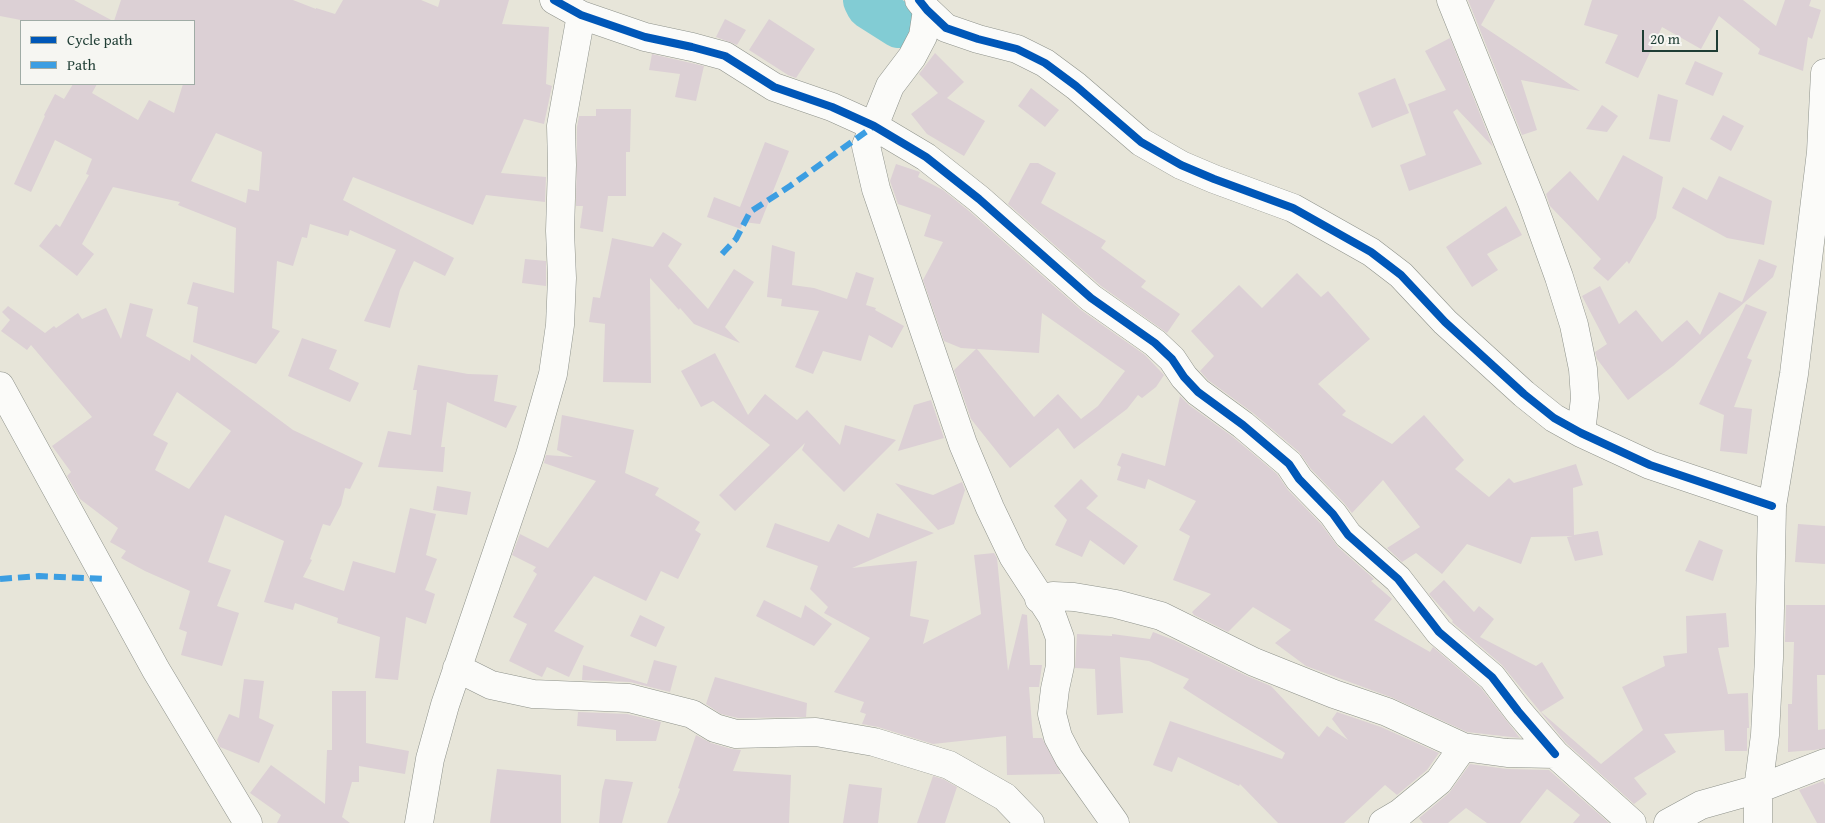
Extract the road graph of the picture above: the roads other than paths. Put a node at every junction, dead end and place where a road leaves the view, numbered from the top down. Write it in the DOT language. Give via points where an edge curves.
graph roads {
  1 [pos="554,0"];
  2 [pos="1451,0"];
  3 [pos="923,5"];
  4 [pos="581,15"];
  5 [pos="1825,73"];
  6 [pos="1825,82"];
  7 [pos="874,126"];
  8 [pos="0,386"];
  9 [pos="1581,434"];
  10 [pos="1772,506"];
  11 [pos="1039,599"];
  12 [pos="458,668"];
  13 [pos="1463,747"];
  14 [pos="1555,754"];
  15 [pos="1825,763"];
  16 [pos="1758,789"];
  17 [pos="248,823"];
  18 [pos="419,823"];
  19 [pos="1030,823"];
  20 [pos="1115,823"];
  21 [pos="1383,823"];
  22 [pos="1632,823"];
  23 [pos="1668,823"];
  24 [pos="1758,823"];
  1 -- 4 [label="street"];
  2 -- 9 [label="street" via="1532,202 1574,325 1585,398"];
  3 -- 7 [label="street" via="923,36 890,86"];
  3 -- 9 [label="street" via="946,28 1017,49 1045,63 1141,142 1181,165 1293,208 1371,252 1401,276 1445,322 1524,394"];
  4 -- 7 [label="street" via="644,37 725,56 774,87"];
  4 -- 12 [label="street" via="561,126 562,278 553,374 530,455"];
  5 -- 6 [label="street"];
  6 -- 10 [label="street" via="1821,152 1796,364"];
  7 -- 11 [label="street" via="866,146 876,189 935,366 990,508 1013,556"];
  7 -- 14 [label="street" via="926,157 979,199 1091,298 1155,343 1198,392 1289,464 1348,535 1398,579 1439,632 1492,677"];
  8 -- 17 [label="street" via="156,670"];
  9 -- 10 [label="street" via="1650,465"];
  10 -- 16 [label="street" via="1769,658"];
  11 -- 13 [label="street" via="1053,596 1074,598 1116,604 1161,616 1254,662 1387,712"];
  11 -- 20 [label="street" via="1052,616 1060,638 1060,666 1052,714 1058,737"];
  12 -- 18 [label="street" via="430,759"];
  12 -- 19 [label="street" via="491,685 533,694 629,698 692,714 715,728 736,734 816,732 874,742 949,765 1006,797"];
  13 -- 14 [label="street" via="1507,754"];
  13 -- 21 [label="street" via="1439,781"];
  14 -- 22 [label="street"];
  15 -- 16 [label="street"];
  16 -- 23 [label="street" via="1701,805"];
  16 -- 24 [label="street"];
}
